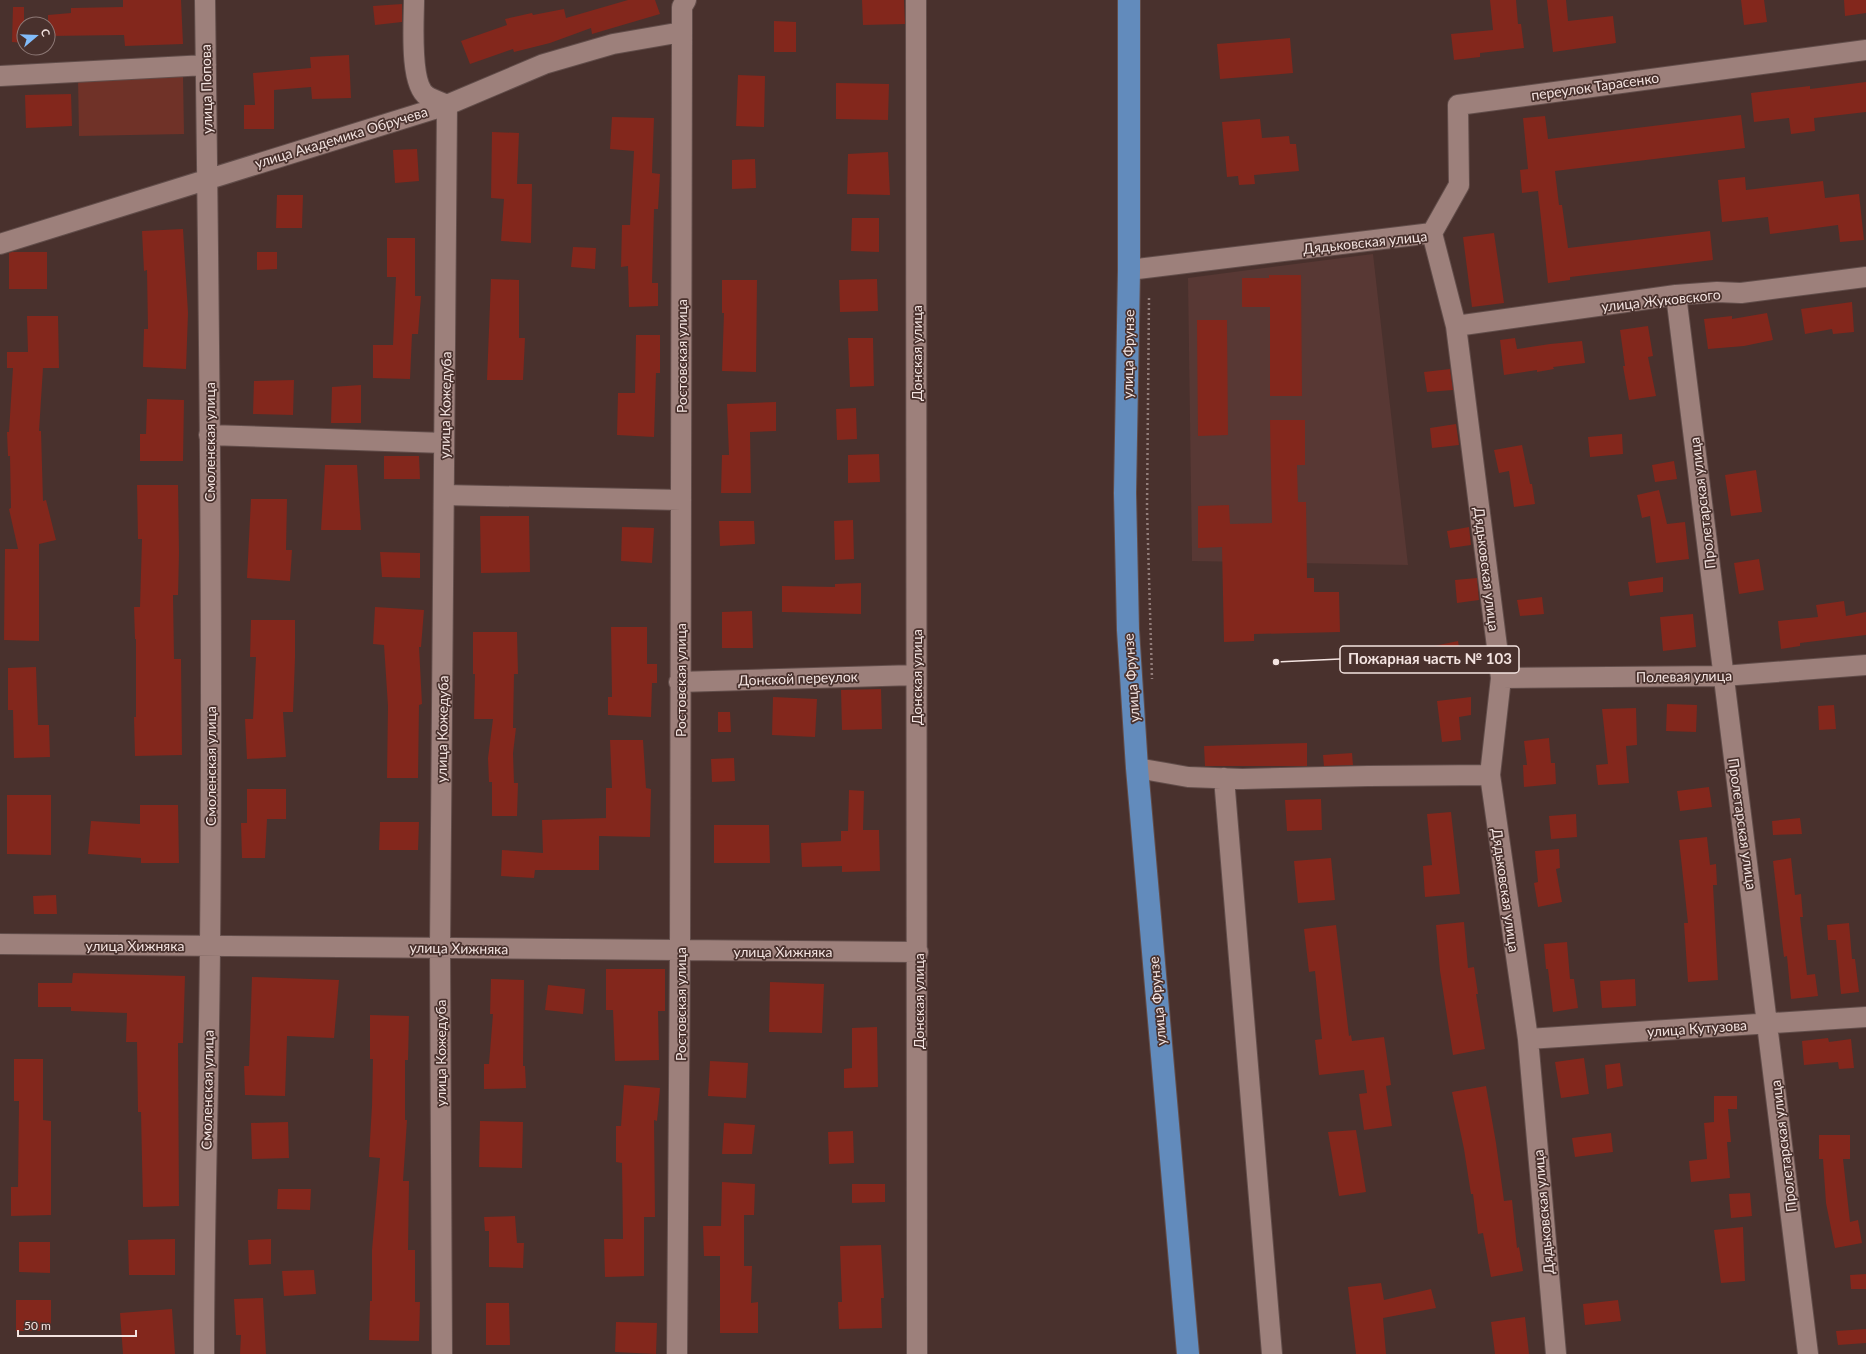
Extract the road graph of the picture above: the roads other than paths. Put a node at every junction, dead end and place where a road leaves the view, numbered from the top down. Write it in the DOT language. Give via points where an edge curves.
graph roads {
  1 [pos="205,0"];
  2 [pos="414,0"];
  3 [pos="916,0"];
  4 [pos="1129,0"];
  5 [pos="684,3"];
  6 [pos="682,32"];
  7 [pos="1866,50"];
  8 [pos="206,65"];
  9 [pos="0,76"];
  10 [pos="447,105"];
  11 [pos="208,178"];
  12 [pos="1432,232"];
  13 [pos="0,244"];
  14 [pos="1139,268"];
  15 [pos="1866,277"];
  16 [pos="1676,295"];
  17 [pos="1456,326"];
  18 [pos="209,435"];
  19 [pos="444,443"];
  20 [pos="444,495"];
  21 [pos="681,500"];
  22 [pos="1866,665"];
  23 [pos="916,675"];
  24 [pos="1723,676"];
  25 [pos="1501,678"];
  26 [pos="679,682"];
  27 [pos="1137,768"];
  28 [pos="1490,775"];
  29 [pos="1224,778"];
  30 [pos="0,944"];
  31 [pos="210,946"];
  32 [pos="440,948"];
  33 [pos="680,950"];
  34 [pos="918,952"];
  35 [pos="1866,1017"];
  36 [pos="1769,1023"];
  37 [pos="1528,1039"];
  38 [pos="204,1354"];
  39 [pos="442,1354"];
  40 [pos="677,1354"];
  41 [pos="917,1354"];
  42 [pos="1188,1354"];
  43 [pos="1272,1354"];
  44 [pos="1556,1354"];
  45 [pos="1808,1354"];
  1 -- 8 [label="street, улица Попова"];
  2 -- 10 [label="street" via="414,64 418,83 426,96"];
  3 -- 23 [label="street, Донская улица"];
  4 -- 14 [label="main road, улица Фрунзе"];
  5 -- 6 [label="street, Ростовская улица"];
  6 -- 10 [label="street, улица Академика Обручева" via="613,44 544,64"];
  6 -- 21 [label="street, Ростовская улица"];
  7 -- 12 [label="street, переулок Тарасенко" via="1458,105 1459,185"];
  8 -- 9 [label="street"];
  8 -- 11 [label="street, улица Попова"];
  10 -- 11 [label="street, улица Академика Обручева"];
  10 -- 19 [label="street, улица Кожедуба"];
  11 -- 13 [label="street, улица Академика Обручева"];
  11 -- 18 [label="street, Смоленская улица"];
  12 -- 14 [label="street, Дядьковская улица"];
  12 -- 17 [label="street, Дядьковская улица"];
  14 -- 27 [label="main road, улица Фрунзе" via="1126,501 1128,630"];
  15 -- 16 [label="street, улица Жуковского" via="1741,293"];
  16 -- 17 [label="street, улица Жуковского"];
  16 -- 24 [label="street, Пролетарская улица"];
  17 -- 25 [label="street, Дядьковская улица"];
  18 -- 19 [label="street"];
  18 -- 31 [label="street, Смоленская улица"];
  19 -- 20 [label="street, улица Кожедуба"];
  20 -- 21 [label="street"];
  20 -- 32 [label="street, улица Кожедуба"];
  21 -- 26 [label="street, Ростовская улица"];
  22 -- 24 [label="street, Полевая улица"];
  23 -- 26 [label="street, Донской переулок"];
  23 -- 34 [label="street, Донская улица"];
  24 -- 25 [label="street, Полевая улица"];
  24 -- 36 [label="street, Пролетарская улица"];
  25 -- 28 [label="street, Дядьковская улица"];
  26 -- 33 [label="street, Ростовская улица"];
  27 -- 29 [label="street" via="1188,777"];
  27 -- 42 [label="main road, улица Фрунзе"];
  28 -- 29 [label="street"];
  28 -- 37 [label="street, Дядьковская улица"];
  29 -- 43 [label="street"];
  30 -- 31 [label="street, улица Хижняка"];
  31 -- 32 [label="street, улица Хижняка"];
  31 -- 38 [label="street, Смоленская улица"];
  32 -- 33 [label="street, улица Хижняка"];
  32 -- 39 [label="street, улица Кожедуба"];
  33 -- 34 [label="street, улица Хижняка"];
  33 -- 40 [label="street, Ростовская улица"];
  34 -- 41 [label="street, Донская улица"];
  35 -- 36 [label="street, улица Кутузова"];
  36 -- 37 [label="street, улица Кутузова"];
  36 -- 45 [label="street, Пролетарская улица"];
  37 -- 44 [label="street, Дядьковская улица"];
}
